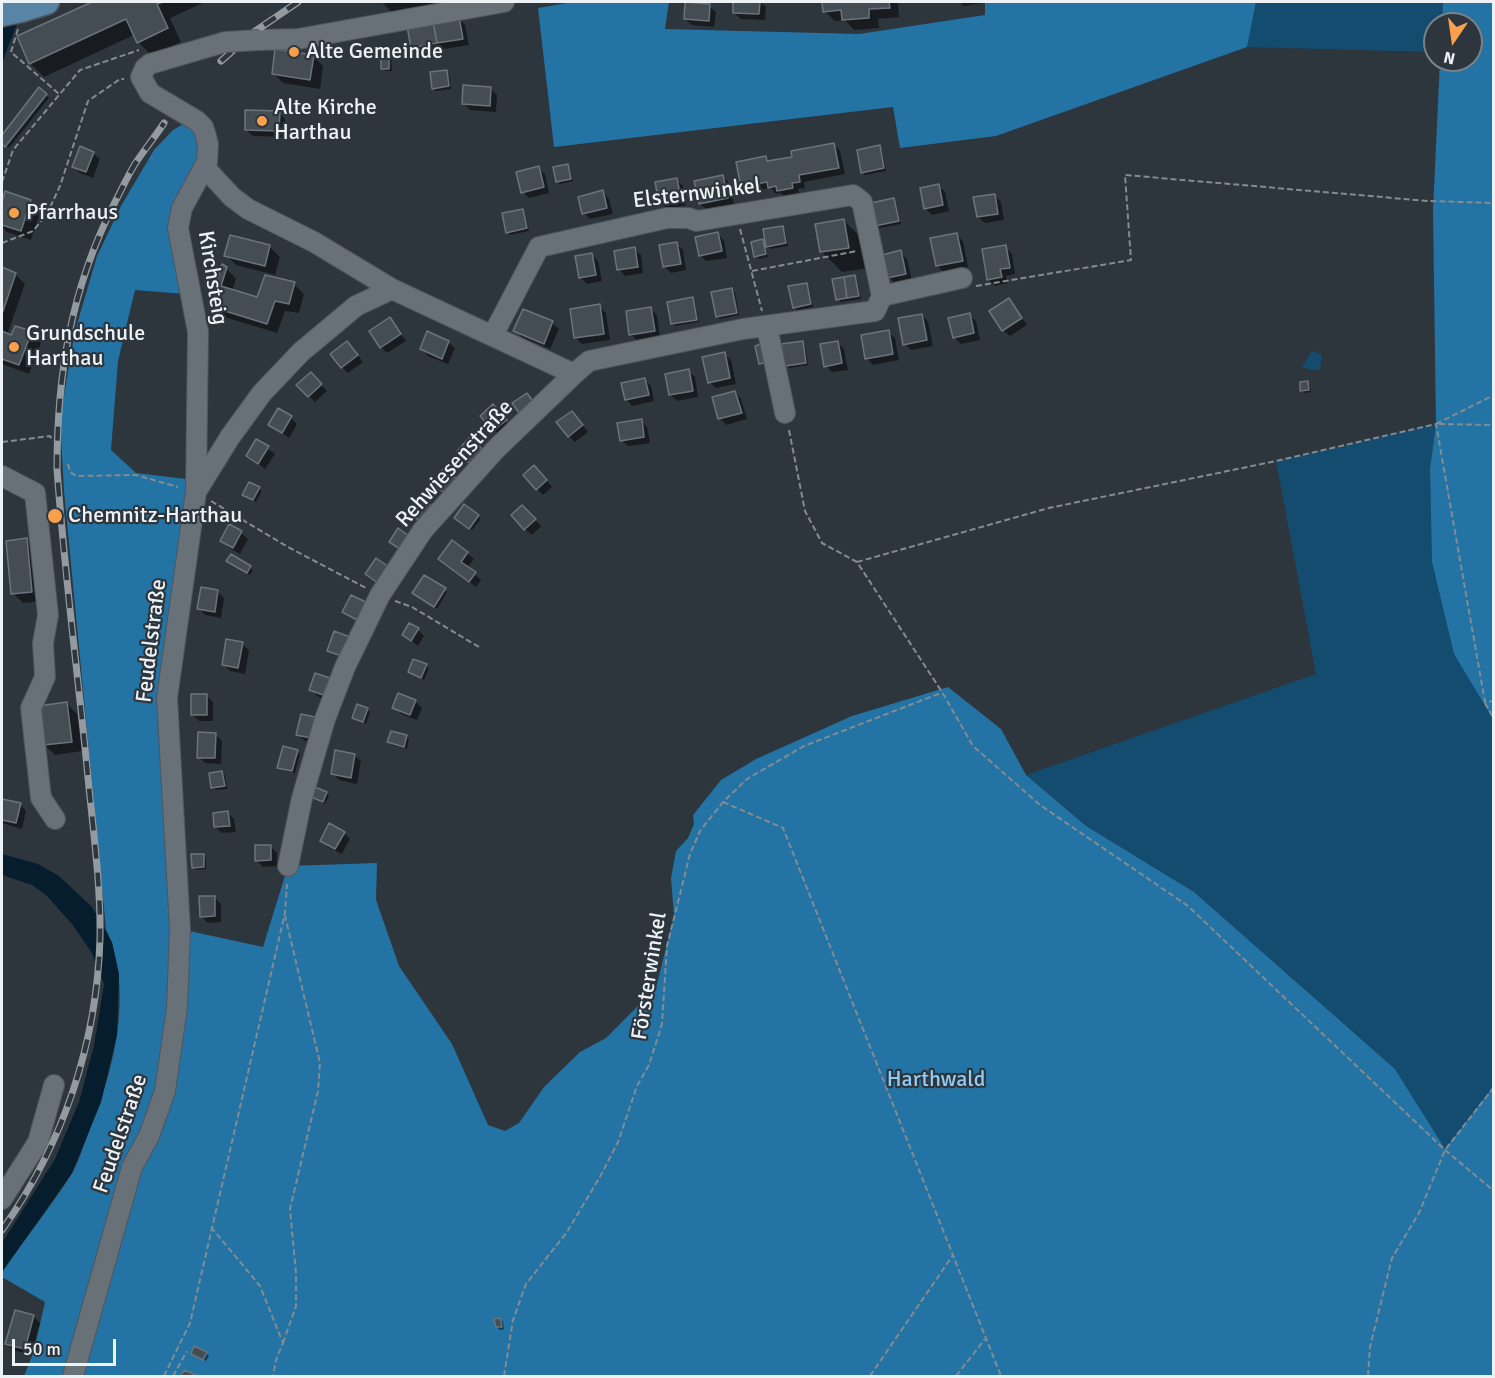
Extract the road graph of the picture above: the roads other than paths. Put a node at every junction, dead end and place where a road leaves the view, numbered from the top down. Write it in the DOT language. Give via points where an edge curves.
graph roads {
  1 [pos="47,2"];
  2 [pos="504,2"];
  3 [pos="15,11"];
  4 [pos="206,169"];
  5 [pos="962,278"];
  6 [pos="392,289"];
  7 [pos="882,296"];
  8 [pos="767,327"];
  9 [pos="493,334"];
  10 [pos="574,374"];
  11 [pos="785,413"];
  12 [pos="2,476"];
  13 [pos="191,491"];
  14 [pos="55,819"];
  15 [pos="288,866"];
  16 [pos="54,1085"];
  17 [pos="2,1199"];
  18 [pos="73,1377"];
  1 -- 3 [label="main road"];
  2 -- 4 [label="street, bridge" via="309,37 225,42 150,64 141,77 150,93 203,127 208,145"];
  4 -- 6 [label="street" via="248,209 314,242"];
  4 -- 13 [label="street, Kirchsteig" via="182,208 178,228 198,332"];
  5 -- 7 [label="street"];
  6 -- 9 [label="street"];
  6 -- 13 [label="street, Feudelstraße" via="356,306 301,352 262,393"];
  7 -- 8 [label="street" via="875,311"];
  7 -- 9 [label="street, Elsternwinkel" via="862,202 853,195 697,221 667,218 539,247"];
  8 -- 10 [label="street" via="589,361"];
  8 -- 11 [label="street"];
  9 -- 10 [label="street"];
  10 -- 15 [label="street, Rehwiesenstraße" via="496,449 423,530 380,595 325,719 302,798"];
  12 -- 14 [label="street" via="35,493 48,615 43,643 45,677 31,708 41,798"];
  13 -- 18 [label="street, Feudelstraße" via="167,698 180,929 177,1008 165,1091 149,1136 132,1167"];
  16 -- 17 [label="street" via="38,1142"];
}
